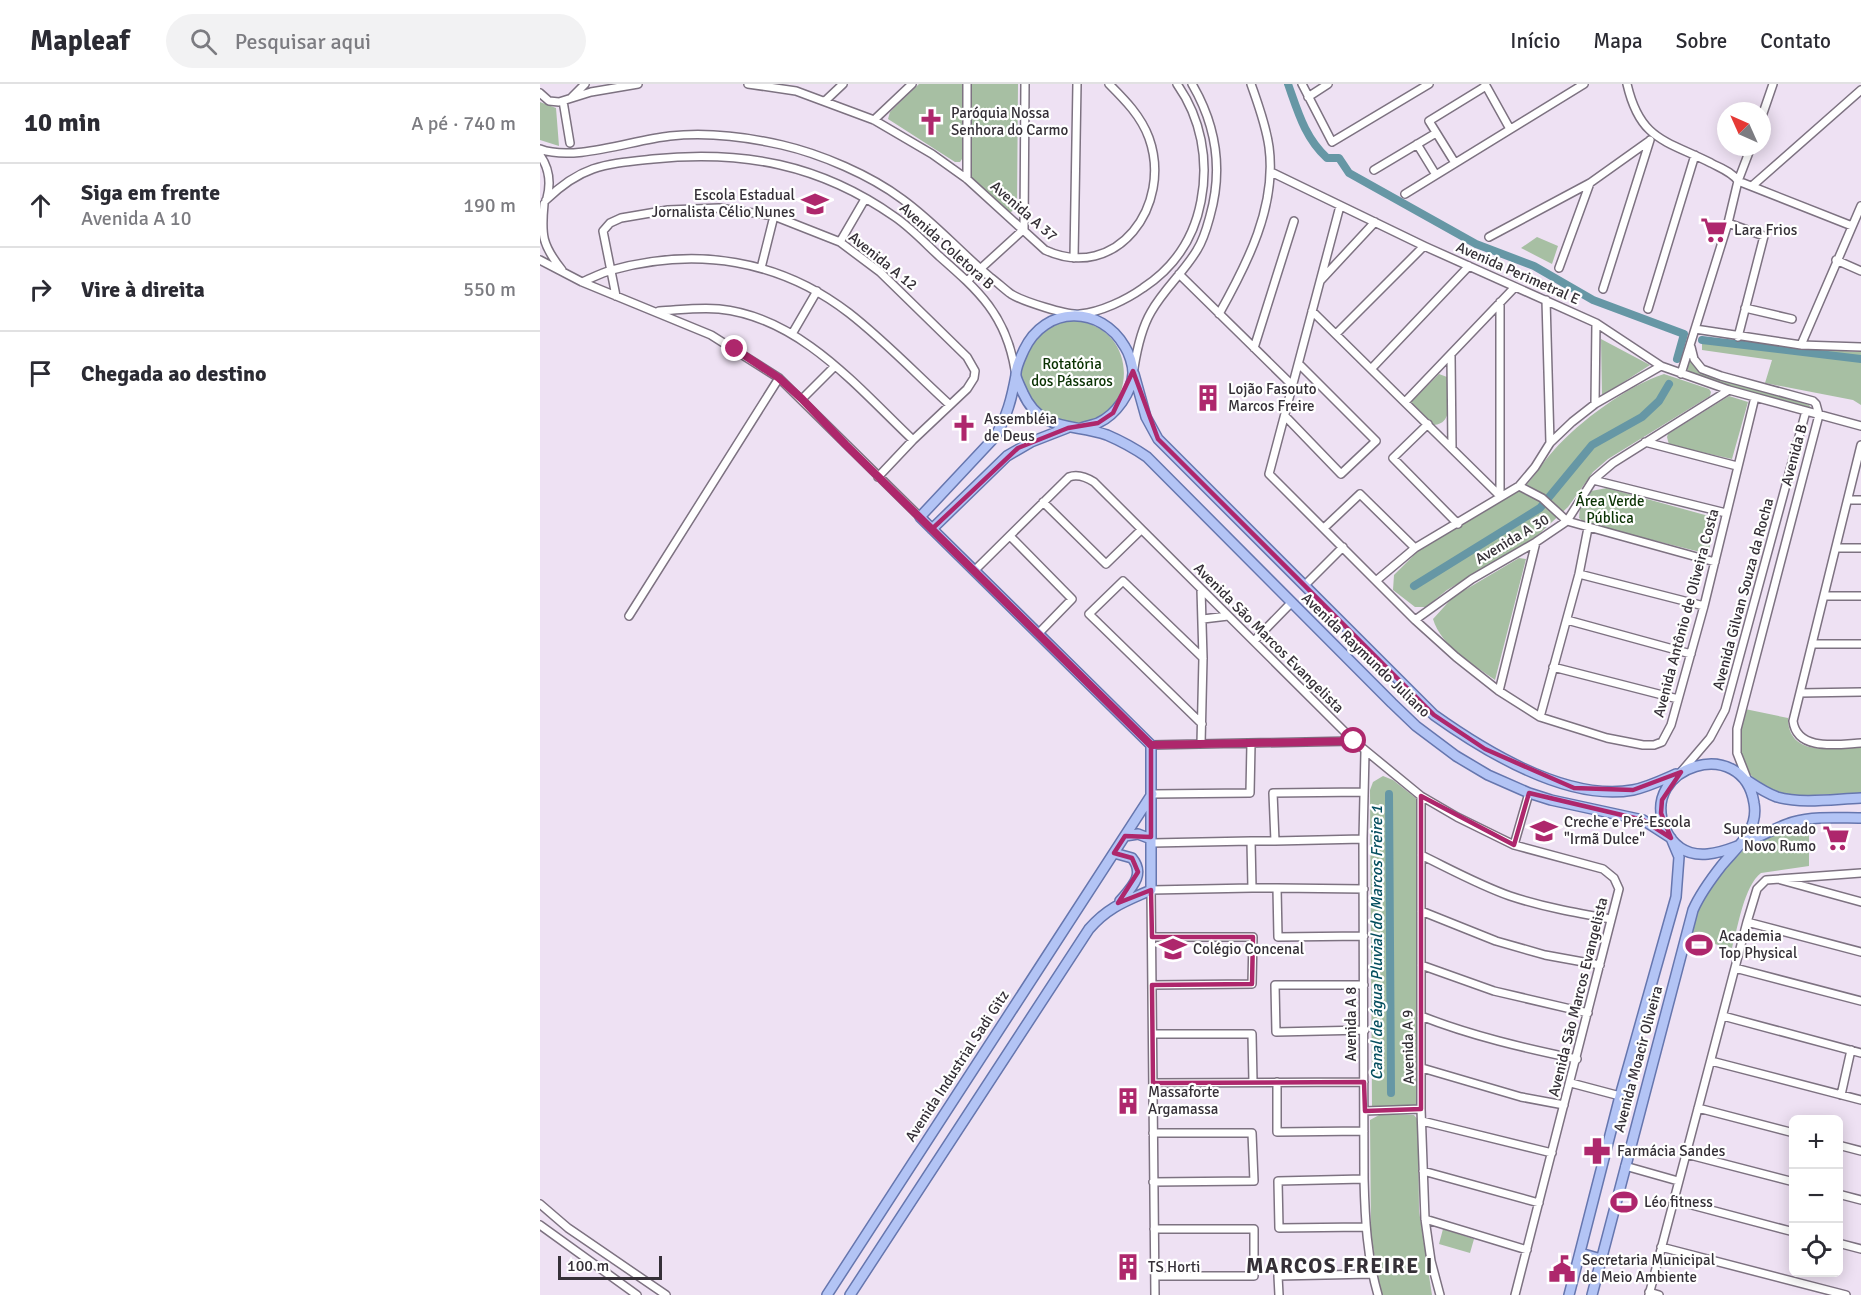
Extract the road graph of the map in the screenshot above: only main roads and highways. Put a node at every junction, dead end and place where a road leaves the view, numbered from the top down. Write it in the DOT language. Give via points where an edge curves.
graph roads {
  1 [pos="1133,371"];
  2 [pos="1016,375"];
  3 [pos="1068,428"];
  4 [pos="1081,428"];
  5 [pos="932,529"];
  6 [pos="1681,772"];
  7 [pos="1748,781"];
  8 [pos="1152,794"];
  9 [pos="1861,798"];
  10 [pos="1861,818"];
  11 [pos="1125,836"];
  12 [pos="1671,838"];
  13 [pos="1151,841"];
  14 [pos="1741,844"];
  15 [pos="1114,853"];
  16 [pos="1118,903"];
  17 [pos="1580,1253"];
  18 [pos="1601,1259"];
  19 [pos="827,1295"];
  20 [pos="850,1295"];
  21 [pos="1569,1295"];
  22 [pos="1592,1295"];
  1 -- 2 [label="main road" via="1116,334 1102,322 1078,315 1059,318 1038,330 1028,342"];
  1 -- 4 [label="main road" via="1124,398 1113,413"];
  1 -- 6 [label="main road, Avenida Raymundo Juliano" via="1146,417 1158,440 1434,715 1485,749 1574,788 1633,790"];
  2 -- 3 [label="main road" via="1035,411"];
  2 -- 5 [label="main road, Avenida Coletora B" via="1010,402 994,438 920,517"];
  3 -- 4 [label="main road"];
  3 -- 5 [label="main road" via="1007,456"];
  4 -- 12 [label="main road, Avenida Raymundo Juliano" via="1107,435 1147,457 1416,726 1456,756 1529,793 1643,820"];
  5 -- 8 [label="main road" via="1151,745"];
  6 -- 7 [label="main road" via="1708,763 1733,770"];
  6 -- 12 [label="main road" via="1667,787 1662,800 1661,813"];
  7 -- 9 [label="main road" via="1766,793 1798,800"];
  7 -- 14 [label="main road" via="1755,817"];
  8 -- 11 [label="main road, Avenida Industrial Sadi Gitz"];
  8 -- 13 [label="main road"];
  10 -- 14 [label="main road" via="1796,821"];
  11 -- 13 [label="main road" via="1138,834"];
  11 -- 15 [label="main road, Avenida Industrial Sadi Gitz"];
  12 -- 14 [label="main road" via="1685,850 1710,855"];
  12 -- 17 [label="main road, Avenida Moacir Oliveira" via="1679,857 1676,897"];
  13 -- 16 [label="main road" via="1152,890"];
  14 -- 18 [label="main road, Avenida Moacir Oliveira" via="1693,910"];
  15 -- 16 [label="main road" via="1132,858 1138,872 1135,883"];
  15 -- 19 [label="main road, Avenida Industrial Sadi Gitz"];
  16 -- 20 [label="main road" via="1089,929"];
  17 -- 18 [label="main road"];
  17 -- 21 [label="main road, Avenida Moacir Oliveira"];
  18 -- 22 [label="main road, Avenida Moacir Oliveira"];
}
